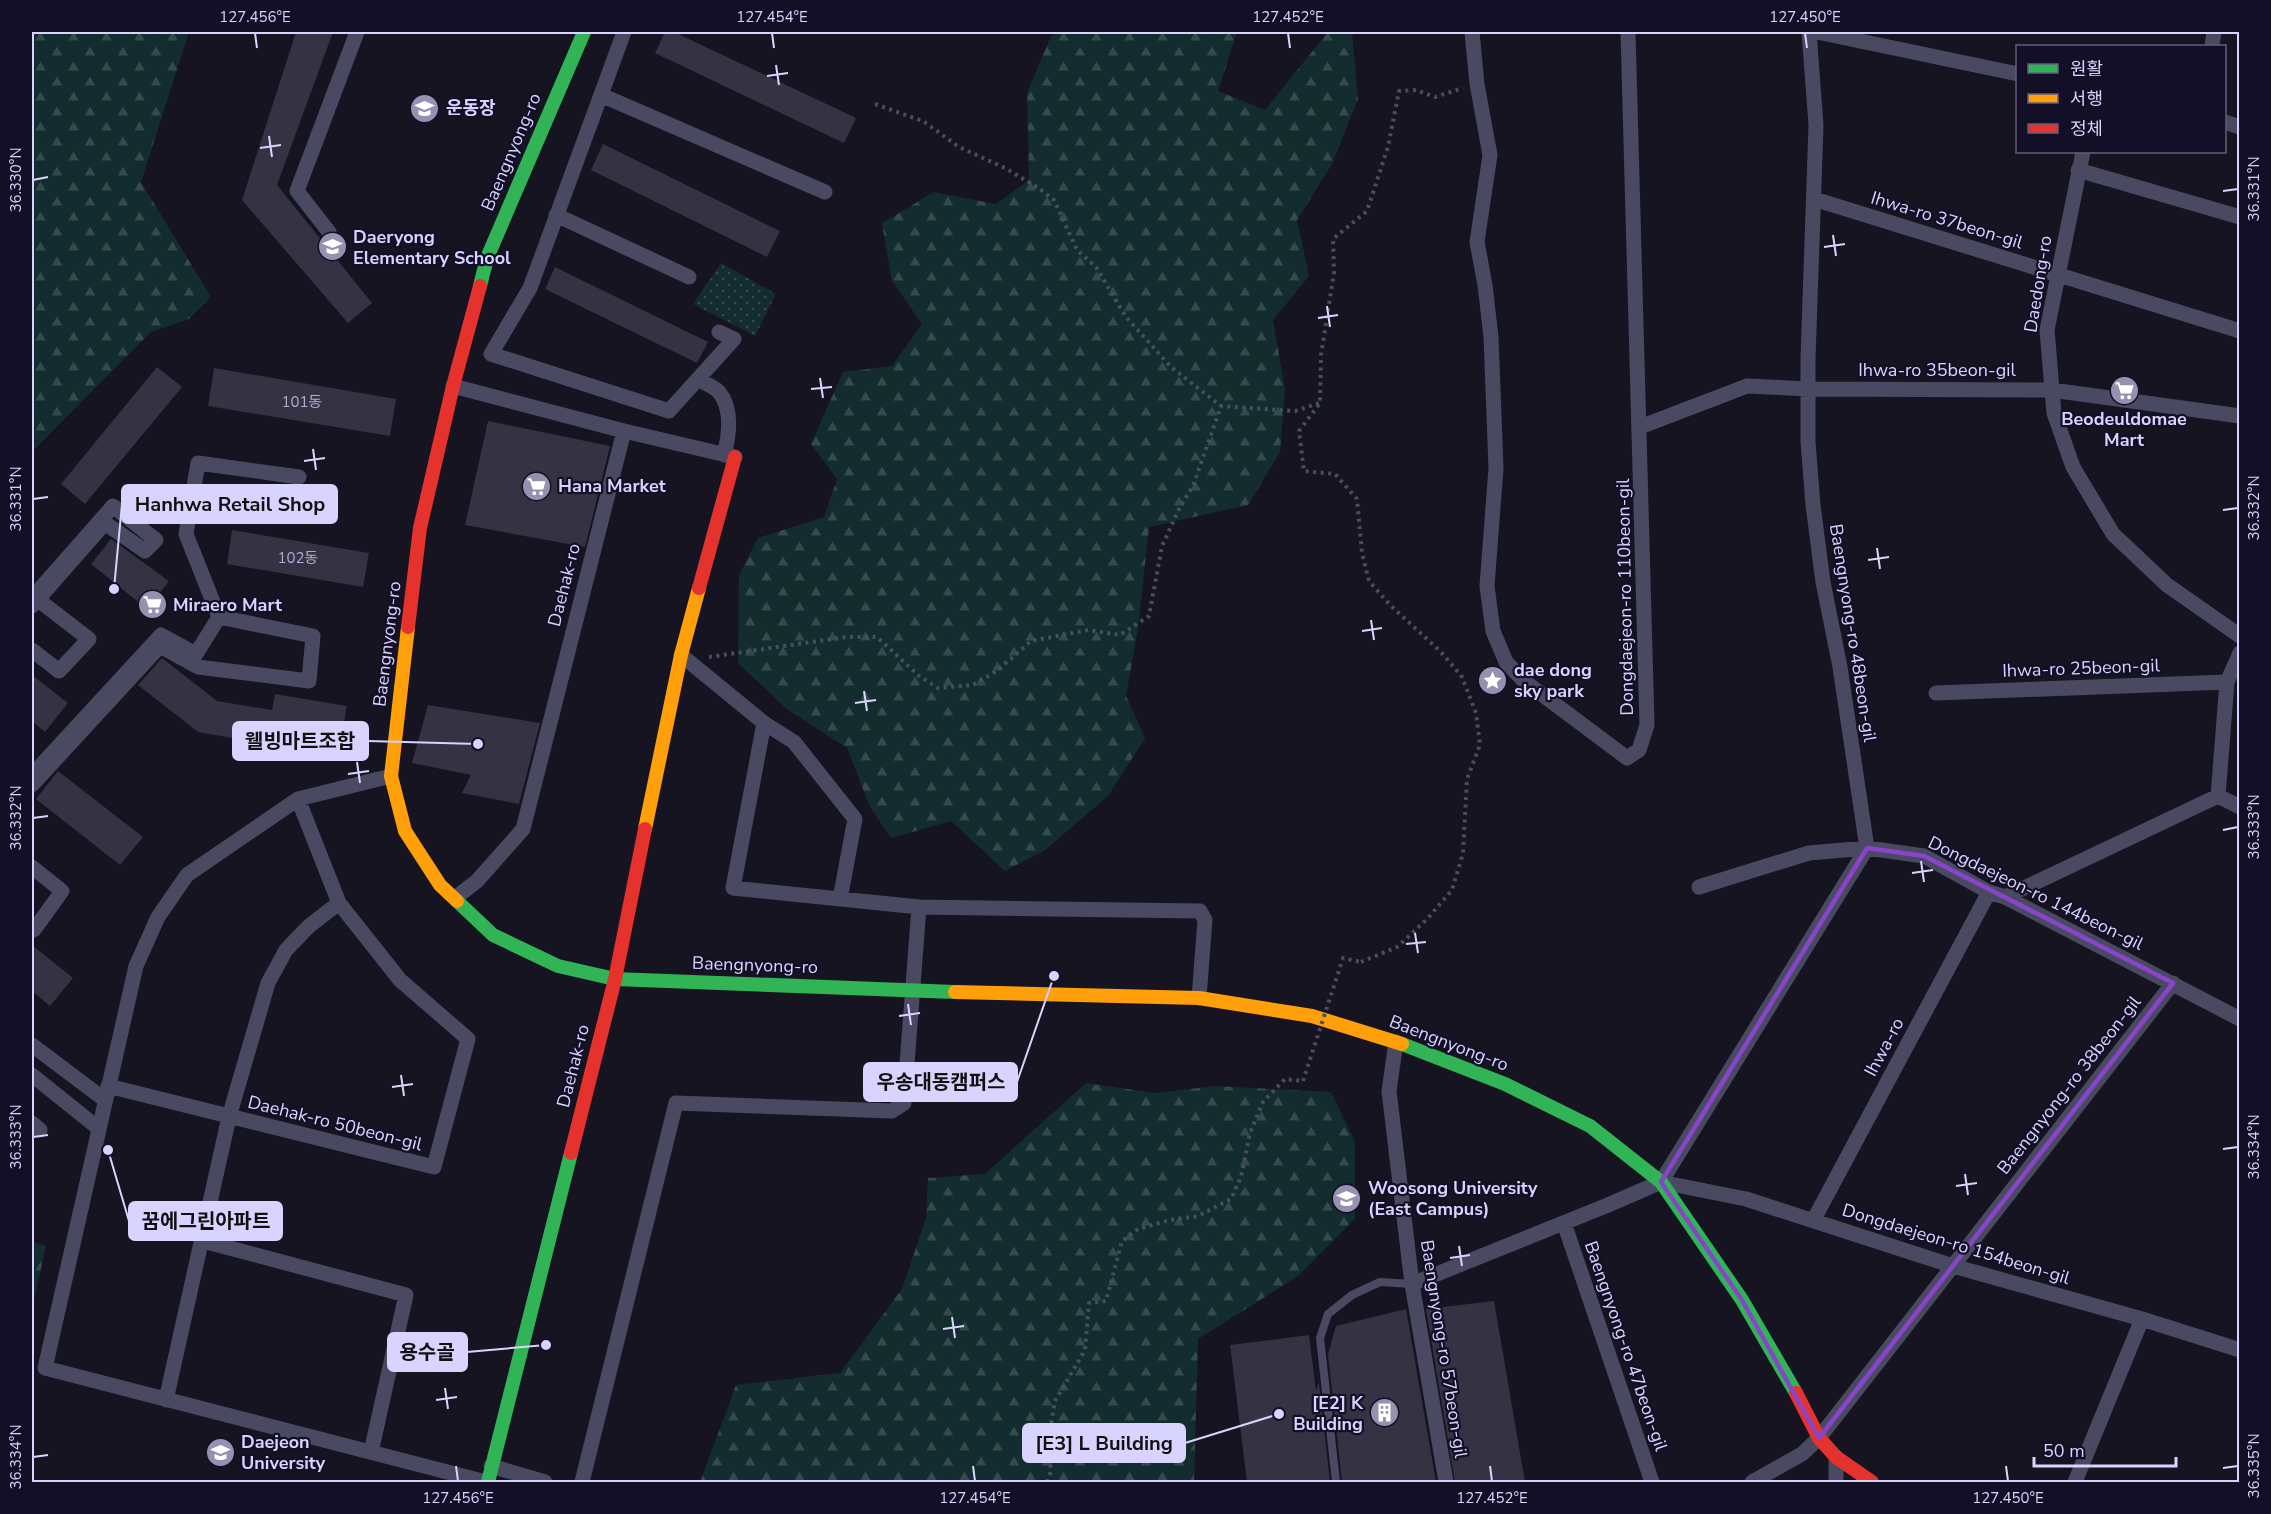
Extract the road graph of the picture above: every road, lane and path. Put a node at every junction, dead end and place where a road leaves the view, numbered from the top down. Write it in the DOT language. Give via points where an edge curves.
graph roads {
  1 [pos="357,32"];
  2 [pos="584,32"];
  3 [pos="624,32"];
  4 [pos="1472,32"];
  5 [pos="1628,32"];
  6 [pos="1809,32"];
  7 [pos="1817,32"];
  8 [pos="2016,74"];
  9 [pos="1477,84"];
  10 [pos="601,95"];
  11 [pos="874,104"];
  12 [pos="2083,153"];
  13 [pos="2078,171"];
  14 [pos="825,192"];
  15 [pos="1814,199"];
  16 [pos="556,216"];
  17 [pos="2240,217"];
  18 [pos="329,232"];
  19 [pos="2058,275"];
  20 [pos="689,277"];
  21 [pos="2240,331"];
  22 [pos="719,332"];
  23 [pos="698,379"];
  24 [pos="453,386"];
  25 [pos="1809,389"];
  26 [pos="2052,390"];
  27 [pos="1320,403"];
  28 [pos="1221,406"];
  29 [pos="2240,416"];
  30 [pos="1640,428"];
  31 [pos="624,431"];
  32 [pos="730,456"];
  33 [pos="299,477"];
  34 [pos="33,601"];
  35 [pos="219,617"];
  36 [pos="2240,636"];
  37 [pos="32,650"];
  38 [pos="2240,652"];
  39 [pos="687,660"];
  40 [pos="2227,682"];
  41 [pos="1936,693"];
  42 [pos="764,723"];
  43 [pos="32,775"];
  44 [pos="390,776"];
  45 [pos="32,785"];
  46 [pos="2218,796"];
  47 [pos="298,799"];
  48 [pos="2240,807"];
  49 [pos="1867,848"];
  50 [pos="32,867"];
  51 [pos="1699,887"];
  52 [pos="1989,892"];
  53 [pos="2005,897"];
  54 [pos="455,898"];
  55 [pos="840,899"];
  56 [pos="339,903"];
  57 [pos="919,907"];
  58 [pos="32,928"];
  59 [pos="615,979"];
  60 [pos="2173,983"];
  61 [pos="912,990"];
  62 [pos="1198,998"];
  63 [pos="2240,1019"];
  64 [pos="1396,1042"];
  65 [pos="32,1045"];
  66 [pos="32,1075"];
  67 [pos="106,1093"];
  68 [pos="229,1117"];
  69 [pos="98,1128"];
  70 [pos="1661,1182"];
  71 [pos="1813,1221"];
  72 [pos="1564,1223"];
  73 [pos="202,1241"];
  74 [pos="1953,1266"];
  75 [pos="1412,1284"];
  76 [pos="2142,1319"];
  77 [pos="2240,1350"];
  78 [pos="166,1400"];
  79 [pos="1819,1438"];
  80 [pos="371,1452"];
  81 [pos="1836,1457"];
  82 [pos="491,1466"];
  83 [pos="487,1482"];
  84 [pos="545,1482"];
  85 [pos="582,1482"];
  86 [pos="1047,1482"];
  87 [pos="1336,1482"];
  88 [pos="1446,1482"];
  89 [pos="1652,1482"];
  90 [pos="1752,1482"];
  91 [pos="1836,1482"];
  92 [pos="1872,1482"];
  93 [pos="2075,1482"];
  1 -- 18 [label="street" via="297,191"];
  2 -- 24 [label="main road, Baengnyong-ro" via="486,258"];
  3 -- 10 [label="street"];
  4 -- 9 [label="street, Dongdaejeon-ro 110beon-gil"];
  5 -- 30 [label="street, Dongdaejeon-ro 110beon-gil"];
  6 -- 15 [label="street, Baengnyong-ro 48beon-gil" via="1816,125"];
  7 -- 8 [label="street"];
  9 -- 27 [label="path" via="1435,98 1416,90 1400,91 1388,147 1366,212 1333,239 1334,273 1321,355"];
  9 -- 30 [label="street, Dongdaejeon-ro 110beon-gil" via="1490,155 1477,242 1485,285 1496,468 1487,586 1493,631 1506,663 1524,681 1627,759 1639,750 1647,725"];
  10 -- 14 [label="street"];
  10 -- 16 [label="street"];
  11 -- 28 [label="path" via="923,121 959,147 1005,168 1054,200 1077,250 1096,267 1126,317 1171,367"];
  12 -- 13 [label="street, Daedong-ro"];
  13 -- 17 [label="street"];
  13 -- 19 [label="street, Daedong-ro"];
  15 -- 19 [label="street, Ihwa-ro 37beon-gil"];
  15 -- 25 [label="street, Baengnyong-ro 48beon-gil"];
  16 -- 20 [label="street"];
  16 -- 23 [label="street" via="530,288 491,354 669,411"];
  19 -- 21 [label="street, Ihwa-ro 37beon-gil"];
  19 -- 26 [label="street, Daedong-ro" via="2047,330"];
  22 -- 23 [label="street" via="734,339"];
  23 -- 32 [label="street" via="719,392 729,415"];
  24 -- 31 [label="street"];
  24 -- 44 [label="main road, Baengnyong-ro" via="420,528"];
  25 -- 26 [label="street, Ihwa-ro 35beon-gil"];
  25 -- 30 [label="street, Ihwa-ro 35beon-gil" via="1747,386"];
  25 -- 49 [label="street, Baengnyong-ro 48beon-gil" via="1808,441 1814,516"];
  26 -- 29 [label="street, Ihwa-ro 35beon-gil"];
  26 -- 36 [label="street, Daedong-ro" via="2054,413 2073,467 2113,534 2168,585"];
  27 -- 28 [label="path" via="1295,411"];
  27 -- 86 [label="path, bridge" via="1299,431 1304,471 1335,474 1357,499 1369,581 1462,677 1476,713 1480,745 1467,779 1463,853 1452,890 1397,947 1361,962 1342,958 1303,1082 1285,1079 1263,1102 1231,1199 1198,1216 1138,1229 1122,1241 1106,1301 1089,1303 1085,1350 1054,1401 1048,1442 1051,1471"];
  28 -- 39 [label="path" via="1193,486 1162,546 1149,616 1120,635 1088,630 1031,641 998,670 973,685 939,688 919,676 878,638 846,637"];
  31 -- 32 [label="street"];
  31 -- 54 [label="street, Daehak-ro" via="522,829 477,881"];
  32 -- 39 [label="main road, Daehak-ro"];
  33 -- 35 [label="street" via="198,463 186,534"];
  34 -- 34 [label="street" via="105,523 145,551 156,540 113,506"];
  34 -- 37 [label="street" via="89,639 59,671"];
  35 -- 43 [label="street" via="195,654 161,635"];
  35 -- 45 [label="street" via="313,636 309,681 198,667 160,646"];
  38 -- 40 [label="street"];
  39 -- 42 [label="street"];
  39 -- 59 [label="main road, Daehak-ro"];
  40 -- 41 [label="street, Ihwa-ro 25beon-gil"];
  40 -- 46 [label="street"];
  42 -- 55 [label="street" via="794,741 855,819"];
  42 -- 55 [label="street" via="733,888"];
  44 -- 47 [label="street"];
  44 -- 54 [label="main road, Baengnyong-ro" via="405,831 440,885"];
  46 -- 48 [label="street"];
  46 -- 53 [label="street"];
  47 -- 56 [label="street, Daehak-ro 50beon-gil"];
  47 -- 67 [label="street" via="188,875 158,917 136,966"];
  49 -- 51 [label="street, Dongdaejeon-ro 144beon-gil" via="1809,853"];
  49 -- 52 [label="street, Dongdaejeon-ro 144beon-gil" via="1924,856"];
  49 -- 70 [label="street"];
  50 -- 58 [label="street" via="62,891"];
  52 -- 53 [label="street, Dongdaejeon-ro 144beon-gil"];
  52 -- 71 [label="street, Ihwa-ro"];
  53 -- 60 [label="street, Dongdaejeon-ro 144beon-gil"];
  54 -- 59 [label="main road, Baengnyong-ro" via="494,935 558,966"];
  55 -- 57 [label="street"];
  56 -- 68 [label="street, Daehak-ro 50beon-gil" via="286,950 268,983"];
  56 -- 68 [label="street, Daehak-ro 50beon-gil" via="400,980 468,1040 434,1167"];
  57 -- 61 [label="street"];
  57 -- 62 [label="street" via="1200,911 1205,920"];
  59 -- 61 [label="main road, Baengnyong-ro"];
  59 -- 82 [label="main road, Daehak-ro"];
  60 -- 63 [label="street, Dongdaejeon-ro 144beon-gil"];
  60 -- 74 [label="street, Baengnyong-ro 38beon-gil"];
  61 -- 62 [label="main road, Baengnyong-ro"];
  61 -- 85 [label="street" via="904,1103 892,1112 676,1103"];
  62 -- 64 [label="main road, Baengnyong-ro" via="1312,1016"];
  64 -- 70 [label="main road, Baengnyong-ro" via="1505,1084 1590,1126"];
  64 -- 75 [label="street, Baengnyong-ro 57beon-gil" via="1389,1091"];
  65 -- 67 [label="street"];
  66 -- 69 [label="street"];
  67 -- 68 [label="street, Daehak-ro 50beon-gil"];
  67 -- 69 [label="street"];
  68 -- 73 [label="street, Daehak-ro 50beon-gil"];
  69 -- 78 [label="street" via="45,1368"];
  70 -- 71 [label="street, Dongdaejeon-ro 154beon-gil" via="1746,1199"];
  70 -- 72 [label="street"];
  70 -- 79 [label="main road, Baengnyong-ro" via="1742,1300"];
  71 -- 74 [label="street, Dongdaejeon-ro 154beon-gil"];
  72 -- 75 [label="street"];
  72 -- 89 [label="street, Baengnyong-ro 47beon-gil"];
  73 -- 78 [label="street, Daehak-ro 50beon-gil"];
  73 -- 80 [label="street" via="406,1295"];
  74 -- 76 [label="street, Dongdaejeon-ro 154beon-gil"];
  74 -- 79 [label="street, Baengnyong-ro 38beon-gil"];
  75 -- 87 [label="lane" via="1380,1282 1352,1295 1328,1314 1320,1338"];
  75 -- 88 [label="street, Baengnyong-ro 57beon-gil"];
  76 -- 77 [label="street, Dongdaejeon-ro 154beon-gil"];
  76 -- 93 [label="street"];
  78 -- 80 [label="street"];
  79 -- 81 [label="main road, Baengnyong-ro"];
  79 -- 90 [label="street, Baengnyong-ro 38beon-gil" via="1802,1454"];
  80 -- 83 [label="street"];
  81 -- 91 [label="street"];
  81 -- 92 [label="main road, Baengnyong-ro"];
  82 -- 83 [label="main road, Daehak-ro"];
  82 -- 84 [label="street"];
}
